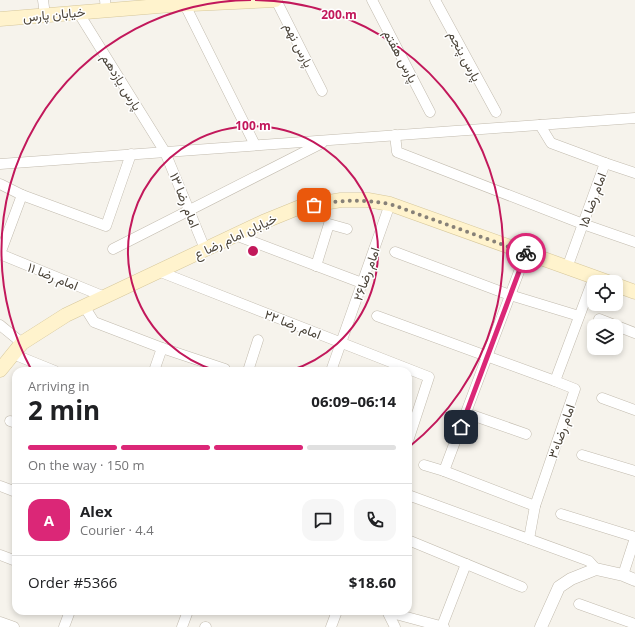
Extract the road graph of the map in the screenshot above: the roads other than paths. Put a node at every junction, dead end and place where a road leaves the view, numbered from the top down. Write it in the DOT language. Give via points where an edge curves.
graph roads {
  1 [pos="43,0"];
  2 [pos="276,0"];
  3 [pos="372,0"];
  4 [pos="435,0"];
  5 [pos="237,1"];
  6 [pos="171,3"];
  7 [pos="105,5"];
  8 [pos="185,5"];
  9 [pos="78,12"];
  10 [pos="45,15"];
  11 [pos="0,19"];
  12 [pos="322,91"];
  13 [pos="430,112"];
  14 [pos="496,112"];
  15 [pos="635,118"];
  16 [pos="540,125"];
  17 [pos="394,136"];
  18 [pos="327,140"];
  19 [pos="255,145"];
  20 [pos="165,152"];
  21 [pos="131,154"];
  22 [pos="605,163"];
  23 [pos="0,164"];
  24 [pos="635,173"];
  25 [pos="0,184"];
  26 [pos="22,195"];
  27 [pos="390,204"];
  28 [pos="190,210"];
  29 [pos="583,224"];
  30 [pos="347,229"];
  31 [pos="235,235"];
  32 [pos="635,242"];
  33 [pos="113,249"];
  34 [pos="205,249"];
  35 [pos="395,252"];
  36 [pos="526,253"];
  37 [pos="0,255"];
  38 [pos="316,266"];
  39 [pos="567,268"];
  40 [pos="158,271"];
  41 [pos="588,275"];
  42 [pos="362,283"];
  43 [pos="623,288"];
  44 [pos="635,292"];
  45 [pos="510,295"];
  46 [pos="587,295"];
  47 [pos="105,297"];
  48 [pos="84,306"];
  49 [pos="378,316"];
  50 [pos="579,316"];
  51 [pos="0,325"];
  52 [pos="623,328"];
  53 [pos="635,333"];
  54 [pos="258,340"];
  55 [pos="22,343"];
  56 [pos="341,343"];
  57 [pos="162,348"];
  58 [pos="13,354"];
  59 [pos="487,356"];
  60 [pos="45,367"];
  61 [pos="155,367"];
  62 [pos="219,367"];
  63 [pos="249,367"];
  64 [pos="333,367"];
  65 [pos="403,367"];
  66 [pos="0,370"];
  67 [pos="412,370"];
  68 [pos="556,381"];
  69 [pos="602,398"];
  70 [pos="635,410"];
  71 [pos="466,413"];
  72 [pos="412,429"];
  73 [pos="526,434"];
  74 [pos="582,455"];
  75 [pos="424,464"];
  76 [pos="444,471"];
  77 [pos="635,471"];
  78 [pos="0,486"];
  79 [pos="12,490"];
  80 [pos="412,496"];
  81 [pos="536,506"];
  82 [pos="561,514"];
  83 [pos="635,538"];
  84 [pos="529,539"];
  85 [pos="412,542"];
  86 [pos="0,555"];
  87 [pos="12,560"];
  88 [pos="466,564"];
  89 [pos="596,569"];
  90 [pos="623,575"];
  91 [pos="635,580"];
  92 [pos="522,587"];
  93 [pos="579,604"];
  94 [pos="68,615"];
  95 [pos="186,615"];
  96 [pos="336,615"];
  97 [pos="390,615"];
  98 [pos="402,615"];
  99 [pos="0,622"];
  100 [pos="635,624"];
  101 [pos="14,627"];
  102 [pos="64,627"];
  103 [pos="182,627"];
  104 [pos="331,627"];
  105 [pos="395,627"];
  106 [pos="443,627"];
  107 [pos="541,627"];
  1 -- 10 [label="street"];
  2 -- 5 [label="main road, خیابان پارس"];
  2 -- 12 [label="street, پارس‌‌ نهم"];
  3 -- 13 [label="street, پارس‌‌ هفتم"];
  4 -- 14 [label="street, پارس‌‌ پنجم"];
  5 -- 8 [label="main road, خیابان پارس"];
  6 -- 7 [label="main road, خیابان پارس"];
  6 -- 8 [label="main road, خیابان پارس"];
  7 -- 9 [label="main road, خیابان پارس"];
  8 -- 19 [label="street"];
  9 -- 10 [label="main road, خیابان پارس"];
  9 -- 20 [label="street, پارس‌‌ یازدهم"];
  10 -- 11 [label="main road, خیابان پارس"];
  15 -- 16 [label="street"];
  16 -- 17 [label="street"];
  16 -- 22 [label="street" via="551,143"];
  17 -- 18 [label="street"];
  17 -- 29 [label="street" via="397,152"];
  18 -- 19 [label="street"];
  18 -- 28 [label="street"];
  19 -- 20 [label="street"];
  20 -- 21 [label="street"];
  20 -- 28 [label="street, امام رضا ۱۳"];
  21 -- 23 [label="street"];
  21 -- 26 [label="street" via="106,226"];
  22 -- 24 [label="street, ۱۵ امام رضا"];
  22 -- 29 [label="street, ۱۵ امام رضا"];
  25 -- 26 [label="street"];
  26 -- 37 [label="street"];
  27 -- 31 [label="main road, خیابان امام رضا ع" via="368,200 340,200 300,207"];
  27 -- 36 [label="main road, خیابان امام رضا ع"];
  27 -- 42 [label="street, امام رضا۲۶"];
  28 -- 33 [label="street"];
  28 -- 34 [label="street, امام رضا ۱۳"];
  29 -- 32 [label="street"];
  29 -- 39 [label="street, ۱۵ امام رضا"];
  30 -- 38 [label="street" via="329,224"];
  31 -- 34 [label="main road, خیابان امام رضا ع"];
  31 -- 38 [label="street"];
  34 -- 40 [label="main road, خیابان امام رضا ع"];
  35 -- 45 [label="street"];
  36 -- 39 [label="main road, خیابان امام رضا ع"];
  36 -- 45 [label="street"];
  37 -- 47 [label="street, امام رضا ۱۱"];
  38 -- 42 [label="street"];
  39 -- 41 [label="main road, خیابان امام رضا ع"];
  40 -- 47 [label="main road, خیابان امام رضا ع"];
  40 -- 56 [label="street, امام رضا ۲۲"];
  42 -- 56 [label="street, امام رضا۲۶"];
  43 -- 44 [label="main road"];
  45 -- 50 [label="street"];
  45 -- 59 [label="street"];
  46 -- 50 [label="street"];
  47 -- 48 [label="main road, خیابان امام رضا ع"];
  48 -- 55 [label="main road, خیابان امام رضا ع"];
  48 -- 57 [label="street" via="94,322"];
  49 -- 59 [label="street"];
  50 -- 68 [label="street"];
  51 -- 55 [label="street"];
  52 -- 53 [label="street"];
  54 -- 63 [label="street"];
  55 -- 58 [label="main road, خیابان امام رضا ع"];
  56 -- 64 [label="street, امام رضا۲۶"];
  56 -- 65 [label="street, امام رضا ۲۲"];
  57 -- 61 [label="street"];
  57 -- 62 [label="street"];
  58 -- 60 [label="street"];
  58 -- 66 [label="main road, خیابان امام رضا ع"];
  59 -- 68 [label="street"];
  59 -- 71 [label="street"];
  67 -- 72 [label="street, امام رضا ۲۲" via="429,377"];
  68 -- 81 [label="street, امام رضا۳۰" via="575,389"];
  69 -- 70 [label="street"];
  71 -- 73 [label="street"];
  71 -- 76 [label="street"];
  74 -- 77 [label="street"];
  75 -- 76 [label="street"];
  76 -- 81 [label="street"];
  78 -- 79 [label="street"];
  80 -- 84 [label="street"];
  81 -- 84 [label="street"];
  82 -- 83 [label="street"];
  83 -- 90 [label="street"];
  84 -- 89 [label="street" via="589,561"];
  85 -- 88 [label="street"];
  86 -- 87 [label="street"];
  88 -- 92 [label="street"];
  88 -- 106 [label="street"];
  89 -- 90 [label="street"];
  89 -- 107 [label="street" via="571,579 560,587"];
  90 -- 91 [label="street"];
  93 -- 100 [label="street"];
  94 -- 102 [label="street"];
  95 -- 103 [label="street"];
  96 -- 104 [label="street"];
  97 -- 105 [label="street"];
  98 -- 106 [label="street"];
  99 -- 101 [label="street"];
}
